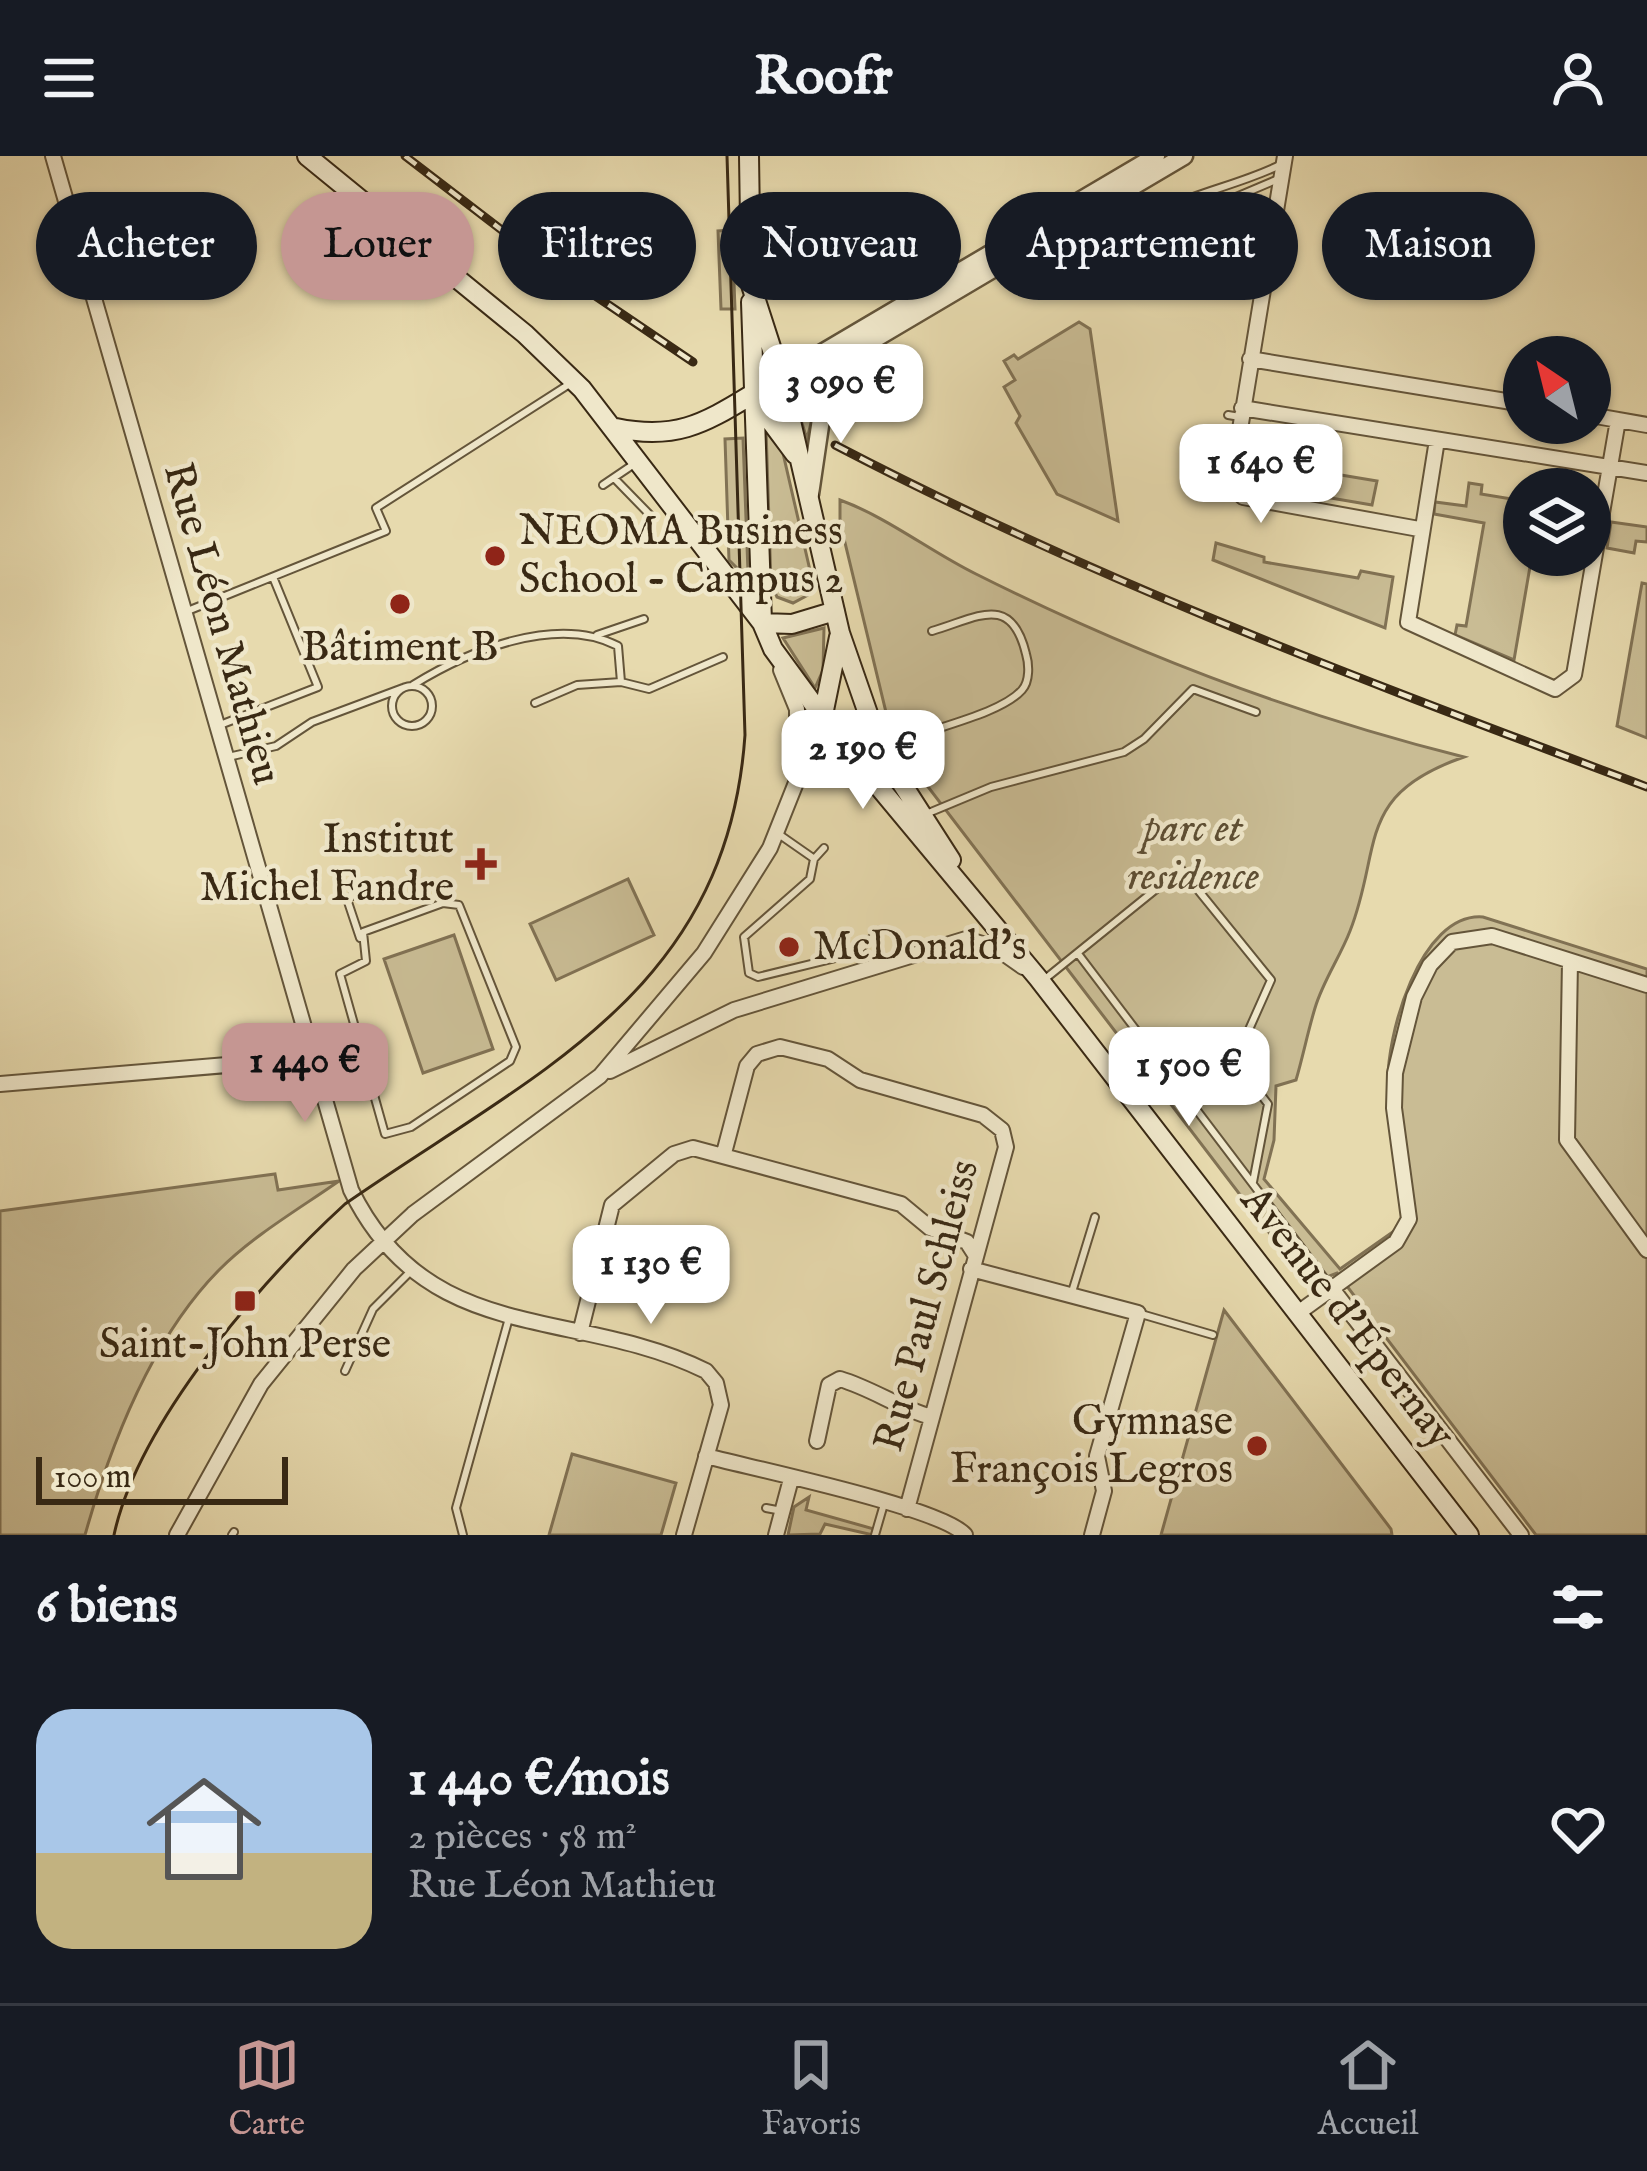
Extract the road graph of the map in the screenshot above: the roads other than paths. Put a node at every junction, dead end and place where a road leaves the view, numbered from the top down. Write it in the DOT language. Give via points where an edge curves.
graph roads {
  1 [pos="53,156"];
  2 [pos="307,156"];
  3 [pos="749,156"];
  4 [pos="1156,156"];
  5 [pos="1184,156"];
  6 [pos="1283,166"];
  7 [pos="750,192"];
  8 [pos="1124,192"];
  9 [pos="961,270"];
  10 [pos="985,274"];
  11 [pos="752,300"];
  12 [pos="757,300"];
  13 [pos="910,300"];
  14 [pos="1250,359"];
  15 [pos="782,377"];
  16 [pos="574,381"];
  17 [pos="752,395"];
  18 [pos="1503,401"];
  19 [pos="1237,413"];
  20 [pos="1611,419"];
  21 [pos="1618,420"];
  22 [pos="1647,425"];
  23 [pos="616,428"];
  24 [pos="1437,440"];
  25 [pos="640,460"];
  26 [pos="801,461"];
  27 [pos="1609,468"];
  28 [pos="1611,468"];
  29 [pos="1647,473"];
  30 [pos="614,478"];
  31 [pos="603,485"];
  32 [pos="809,499"];
  33 [pos="651,516"];
  34 [pos="1419,529"];
  35 [pos="1591,576"];
  36 [pos="273,577"];
  37 [pos="835,610"];
  38 [pos="183,612"];
  39 [pos="644,619"];
  40 [pos="762,622"];
  41 [pos="932,631"];
  42 [pos="840,633"];
  43 [pos="597,635"];
  44 [pos="773,649"];
  45 [pos="723,657"];
  46 [pos="621,682"];
  47 [pos="413,685"];
  48 [pos="403,688"];
  49 [pos="536,703"];
  50 [pos="1256,712"];
  51 [pos="823,715"];
  52 [pos="216,727"];
  53 [pos="881,751"];
  54 [pos="225,758"];
  55 [pos="797,782"];
  56 [pos="922,816"];
  57 [pos="777,833"];
  58 [pos="824,848"];
  59 [pos="814,859"];
  60 [pos="354,895"];
  61 [pos="989,920"];
  62 [pos="880,930"];
  63 [pos="360,938"];
  64 [pos="1079,955"];
  65 [pos="1570,961"];
  66 [pos="1039,980"];
  67 [pos="1647,985"];
  68 [pos="354,1026"];
  69 [pos="310,1054"];
  70 [pos="600,1076"];
  71 [pos="0,1084"];
  72 [pos="724,1154"];
  73 [pos="1253,1183"];
  74 [pos="1095,1217"];
  75 [pos="1644,1239"];
  76 [pos="384,1241"];
  77 [pos="973,1263"];
  78 [pos="412,1270"];
  79 [pos="1333,1289"];
  80 [pos="1070,1295"];
  81 [pos="1138,1313"];
  82 [pos="1298,1313"];
  83 [pos="510,1314"];
  84 [pos="580,1333"];
  85 [pos="1214,1335"];
  86 [pos="345,1371"];
  87 [pos="931,1417"];
  88 [pos="817,1441"];
  89 [pos="706,1456"];
  90 [pos="791,1479"];
  91 [pos="884,1503"];
  92 [pos="907,1509"];
  93 [pos="178,1535"];
  94 [pos="463,1535"];
  95 [pos="684,1535"];
  96 [pos="776,1535"];
  97 [pos="875,1535"];
  98 [pos="965,1535"];
  99 [pos="1093,1535"];
  100 [pos="1469,1535"];
  101 [pos="1521,1535"];
  1 -- 38 [label="street, Rue Léon Mathieu"];
  2 -- 16 [label="main road"];
  3 -- 7 [label="main road"];
  4 -- 9 [label="street"];
  5 -- 8 [label="street"];
  6 -- 6 [label="lane" via="1240,185 1168,207 1181,232 1196,231 1219,216 1224,202"];
  6 -- 14 [label="street" via="1269,285"];
  10 -- 32 [label="street" via="844,358 829,380"];
  11 -- 17 [label="main road"];
  12 -- 15 [label="main road"];
  13 -- 15 [label="street"];
  14 -- 18 [label="street"];
  14 -- 19 [label="street"];
  15 -- 17 [label="street"];
  15 -- 26 [label="main road"];
  16 -- 23 [label="main road"];
  16 -- 36 [label="lane" via="376,508 386,531"];
  17 -- 23 [label="main road" via="674,433"];
  17 -- 26 [label="main road"];
  17 -- 40 [label="main road"];
  19 -- 24 [label="street"];
  19 -- 34 [label="street" via="1230,478 1243,497"];
  20 -- 21 [label="street"];
  21 -- 22 [label="street"];
  21 -- 27 [label="street"];
  23 -- 25 [label="main road"];
  24 -- 27 [label="street"];
  24 -- 34 [label="street"];
  25 -- 30 [label="lane"];
  25 -- 40 [label="main road"];
  26 -- 32 [label="main road"];
  28 -- 29 [label="street"];
  30 -- 31 [label="lane"];
  30 -- 33 [label="lane"];
  32 -- 37 [label="main road"];
  34 -- 35 [label="street" via="1408,622 1562,688 1574,675"];
  36 -- 38 [label="lane"];
  36 -- 52 [label="lane" via="318,687"];
  37 -- 40 [label="main road" via="792,624"];
  37 -- 42 [label="main road"];
  38 -- 52 [label="street, Rue Léon Mathieu"];
  39 -- 43 [label="lane"];
  40 -- 44 [label="main road"];
  41 -- 53 [label="lane" via="1006,615 1028,675 1022,690"];
  42 -- 51 [label="main road"];
  42 -- 53 [label="main road"];
  43 -- 46 [label="lane" via="618,646"];
  43 -- 47 [label="lane" via="553,634 488,648"];
  44 -- 51 [label="main road"];
  44 -- 55 [label="street" via="797,709"];
  45 -- 46 [label="lane" via="649,689"];
  46 -- 49 [label="lane" via="577,686"];
  47 -- 48 [label="lane"];
  47 -- 48 [label="lane" via="433,701 416,726 393,713"];
  48 -- 54 [label="lane" via="312,722 276,746"];
  50 -- 56 [label="lane" via="1193,689 1124,752"];
  51 -- 55 [label="street"];
  51 -- 61 [label="main road"];
  52 -- 54 [label="street, Rue Léon Mathieu"];
  53 -- 56 [label="main road"];
  54 -- 69 [label="street, Rue Léon Mathieu"];
  55 -- 57 [label="street"];
  56 -- 61 [label="main road"];
  57 -- 59 [label="lane"];
  57 -- 70 [label="street" via="704,953"];
  58 -- 59 [label="lane"];
  59 -- 62 [label="lane" via="810,879 744,937 749,973 856,953"];
  60 -- 63 [label="lane" via="347,899"];
  61 -- 66 [label="main road, Avenue d'Épernay"];
  63 -- 68 [label="lane" via="366,961 340,974"];
  63 -- 68 [label="lane" via="443,902 459,905 516,1047 510,1061 411,1127 385,1134"];
  64 -- 66 [label="lane"];
  64 -- 73 [label="lane"];
  64 -- 73 [label="lane" via="1181,868 1271,980 1235,1061 1268,1104"];
  65 -- 67 [label="street"];
  65 -- 75 [label="street" via="1568,1140"];
  65 -- 79 [label="street" via="1469,935 1430,964 1395,1072 1409,1219 1396,1242"];
  66 -- 70 [label="street" via="996,948 966,939 734,1010"];
  66 -- 82 [label="main road, Avenue d'Épernay"];
  68 -- 69 [label="lane"];
  69 -- 71 [label="street"];
  69 -- 76 [label="street, Rue Léon Mathieu" via="351,1190"];
  70 -- 76 [label="street"];
  72 -- 77 [label="street" via="901,1204 930,1228 967,1242"];
  72 -- 77 [label="street, Rue Paul Schleiss" via="747,1066 781,1047 982,1115 1002,1130 1006,1147"];
  72 -- 84 [label="street" via="674,1154 617,1197"];
  73 -- 79 [label="lane"];
  74 -- 80 [label="lane"];
  76 -- 78 [label="street, Rue Léon Mathieu"];
  76 -- 93 [label="street" via="261,1384"];
  77 -- 80 [label="street"];
  77 -- 87 [label="street, Rue Paul Schleiss"];
  78 -- 83 [label="street, Rue Léon Mathieu" via="442,1294"];
  78 -- 86 [label="lane" via="374,1309"];
  79 -- 82 [label="street"];
  79 -- 101 [label="street, Avenue d'Épernay"];
  80 -- 81 [label="street"];
  81 -- 85 [label="lane"];
  81 -- 99 [label="street" via="1096,1456 1104,1491"];
  82 -- 100 [label="main road, Avenue d'Épernay"];
  83 -- 84 [label="street, Rue Léon Mathieu"];
  83 -- 94 [label="lane" via="456,1508"];
  84 -- 89 [label="street, Rue Léon Mathieu" via="706,1371 721,1405"];
  87 -- 88 [label="street" via="840,1379 829,1385"];
  87 -- 92 [label="street, Rue Paul Schleiss"];
  89 -- 90 [label="street"];
  89 -- 95 [label="street, Rue Léon Mathieu"];
  90 -- 91 [label="street"];
  90 -- 96 [label="street" via="774,1510"];
  91 -- 92 [label="street"];
  91 -- 97 [label="lane"];
  92 -- 98 [label="street"];
}
